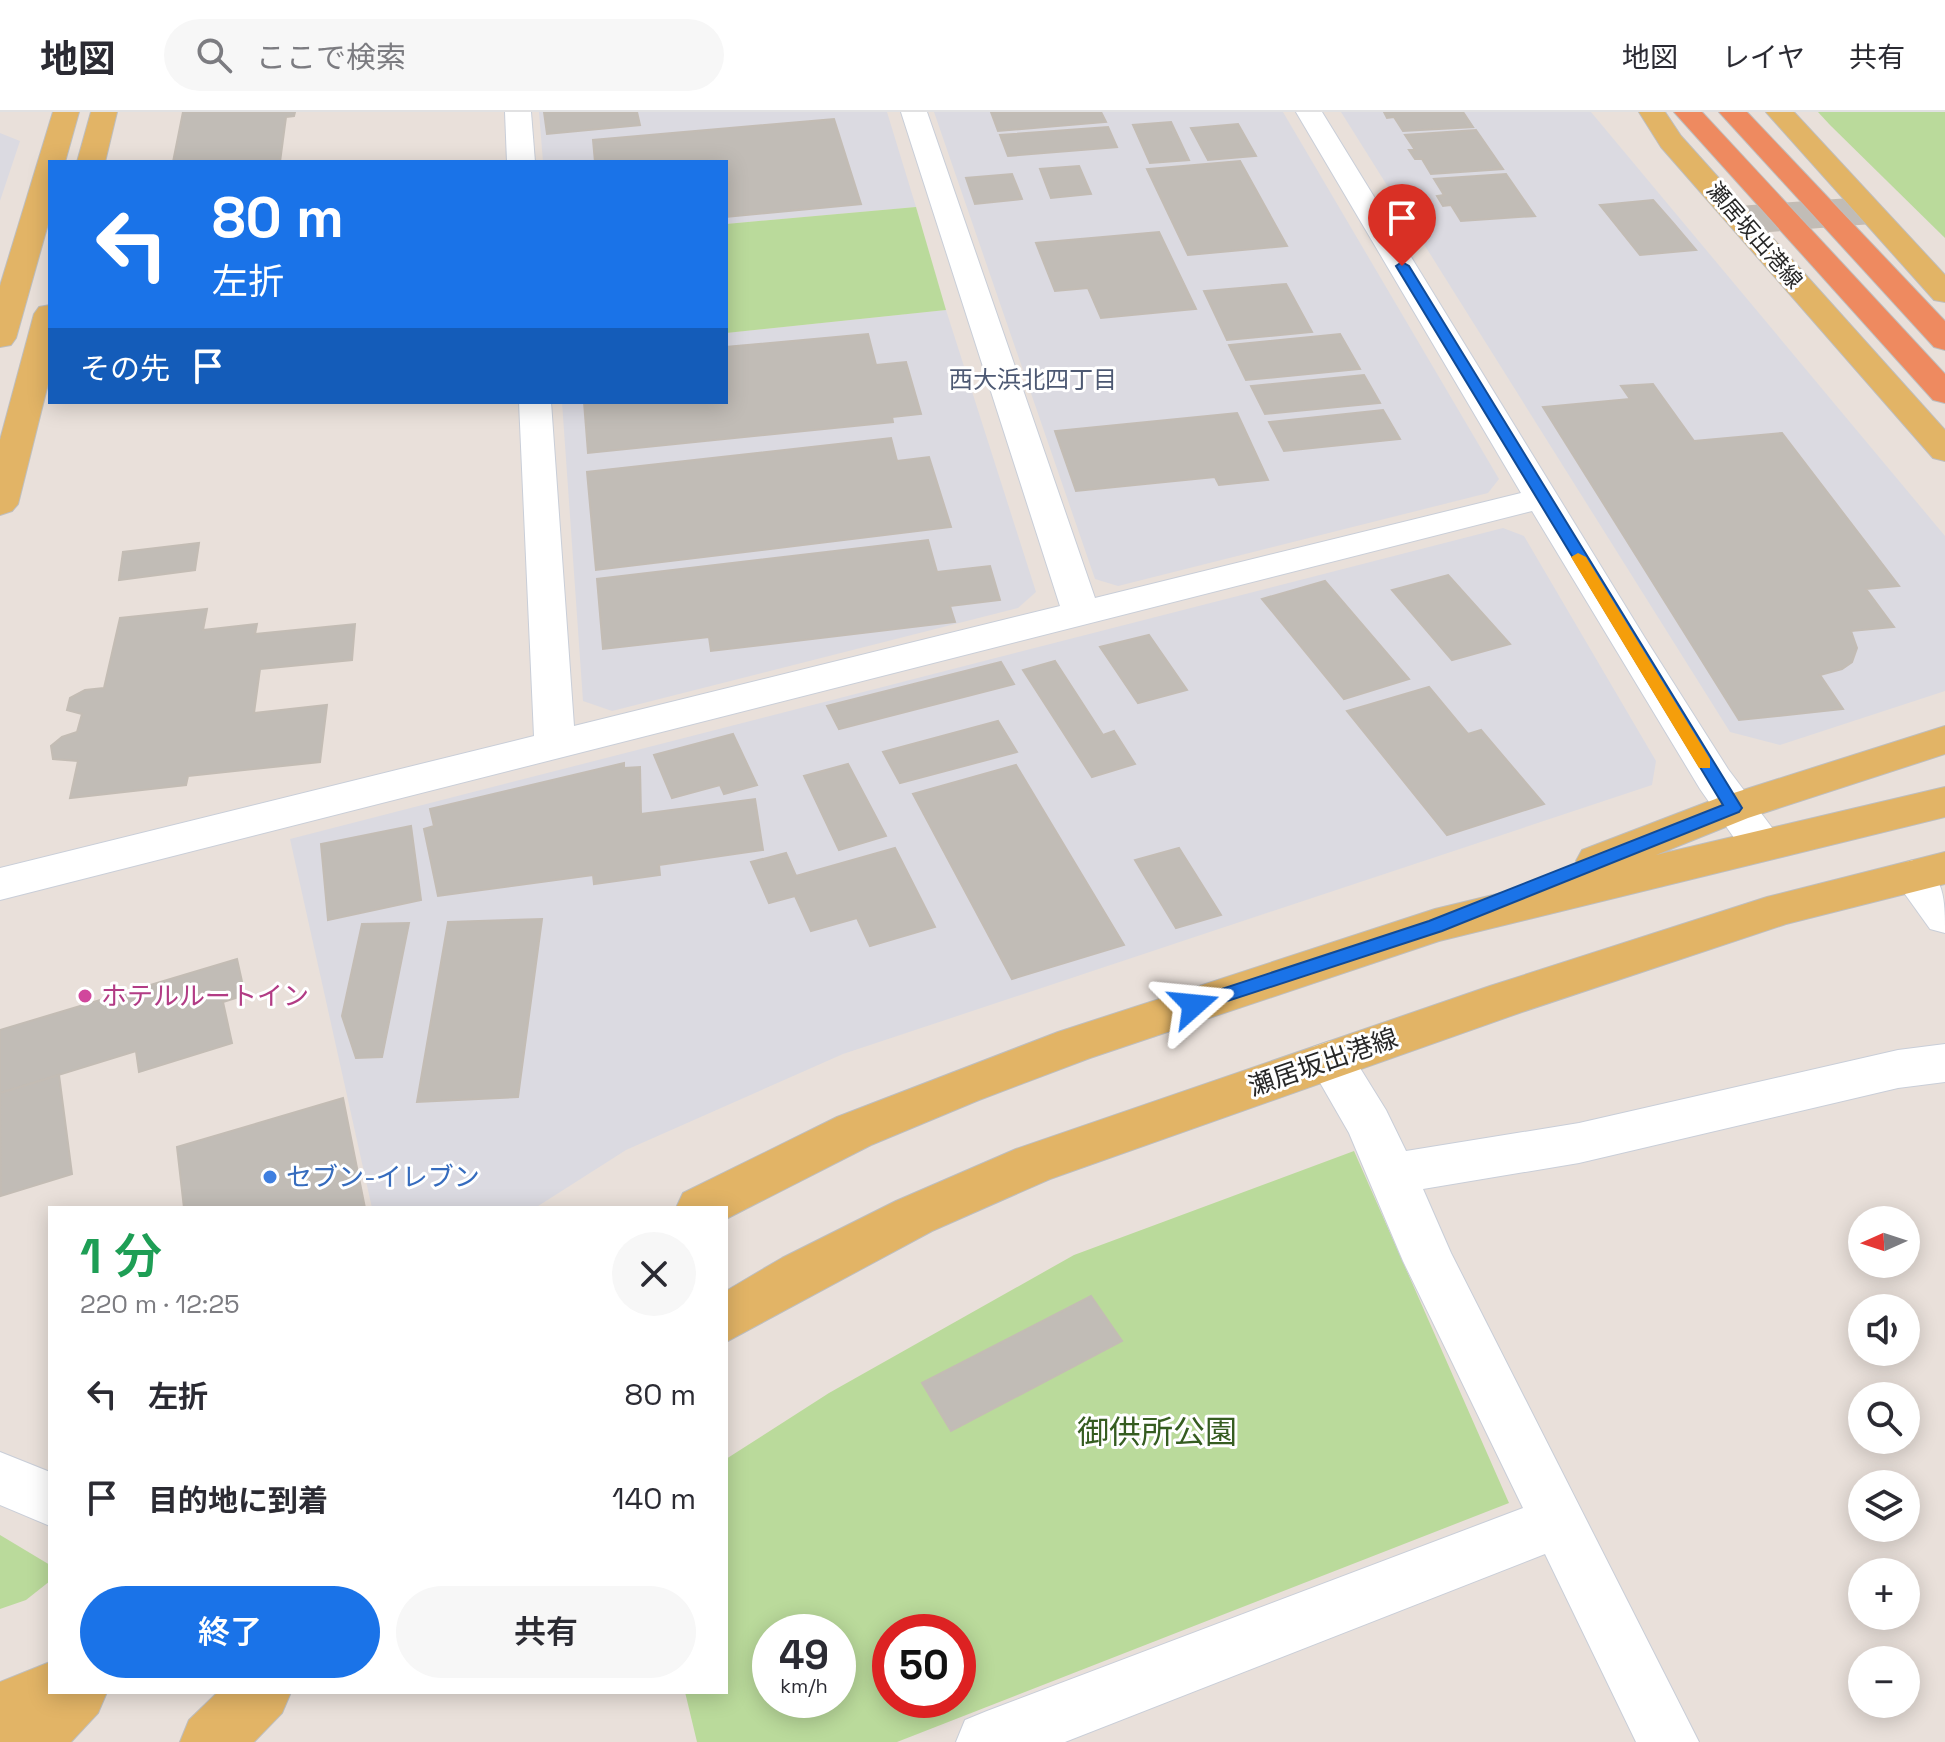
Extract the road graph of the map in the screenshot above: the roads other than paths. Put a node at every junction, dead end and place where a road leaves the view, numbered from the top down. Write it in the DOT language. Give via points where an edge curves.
graph roads {
  1 [pos="66,112"];
  2 [pos="104,112"];
  3 [pos="518,112"];
  4 [pos="914,112"];
  5 [pos="1309,112"];
  6 [pos="1649,112"];
  7 [pos="1687,112"];
  8 [pos="1732,112"];
  9 [pos="1779,112"];
  10 [pos="52,160"];
  11 [pos="92,160"];
  12 [pos="521,160"];
  13 [pos="48,174"];
  14 [pos="1945,293"];
  15 [pos="48,322"];
  16 [pos="0,338"];
  17 [pos="1945,340"];
  18 [pos="1861,356"];
  19 [pos="1945,393"];
  20 [pos="535,404"];
  21 [pos="1945,436"];
  22 [pos="1945,451"];
  23 [pos="1542,498"];
  24 [pos="0,504"];
  25 [pos="1081,613"];
  26 [pos="1945,740"];
  27 [pos="555,747"];
  28 [pos="1945,802"];
  29 [pos="1733,808"];
  30 [pos="1761,844"];
  31 [pos="1929,872"];
  32 [pos="0,884"];
  33 [pos="1945,917"];
  34 [pos="1435,926"];
  35 [pos="1330,1060"];
  36 [pos="1945,1063"];
  37 [pos="1392,1174"];
  38 [pos="705,1206"];
  39 [pos="728,1318"];
  40 [pos="0,1478"];
  41 [pos="48,1498"];
  42 [pos="1559,1521"];
  43 [pos="48,1693"];
  44 [pos="75,1694"];
  45 [pos="259,1694"];
  46 [pos="0,1712"];
  47 [pos="29,1742"];
  48 [pos="211,1742"];
  49 [pos="987,1742"];
  50 [pos="1668,1742"];
  1 -- 10 [label="main road"];
  2 -- 11 [label="main road"];
  3 -- 12 [label="street"];
  4 -- 25 [label="street"];
  5 -- 23 [label="street"];
  6 -- 18 [label="main road, 瀬居坂出港線"];
  7 -- 19 [label="highway"];
  8 -- 17 [label="highway"];
  9 -- 14 [label="main road"];
  13 -- 16 [label="main road"];
  15 -- 24 [label="main road"];
  18 -- 21 [label="main road, 瀬居坂出港線"];
  18 -- 22 [label="main road, 瀬居坂出港線"];
  20 -- 27 [label="street"];
  23 -- 25 [label="street"];
  23 -- 29 [label="street"];
  25 -- 27 [label="street"];
  26 -- 29 [label="main road"];
  27 -- 32 [label="street"];
  28 -- 30 [label="main road"];
  29 -- 30 [label="street"];
  29 -- 34 [label="main road"];
  30 -- 34 [label="main road"];
  31 -- 33 [label="street"];
  31 -- 35 [label="main road, 瀬居坂出港線" via="1782,909"];
  34 -- 38 [label="main road" via="962,1086 854,1131"];
  35 -- 37 [label="street"];
  35 -- 39 [label="main road, 瀬居坂出港線" via="1033,1164 914,1216"];
  36 -- 37 [label="street" via="1898,1069 1579,1143"];
  37 -- 42 [label="street" via="1429,1261"];
  40 -- 41 [label="street"];
  42 -- 49 [label="street"];
  42 -- 50 [label="street"];
  43 -- 46 [label="main road"];
  44 -- 47 [label="main road"];
  45 -- 48 [label="main road"];
}
